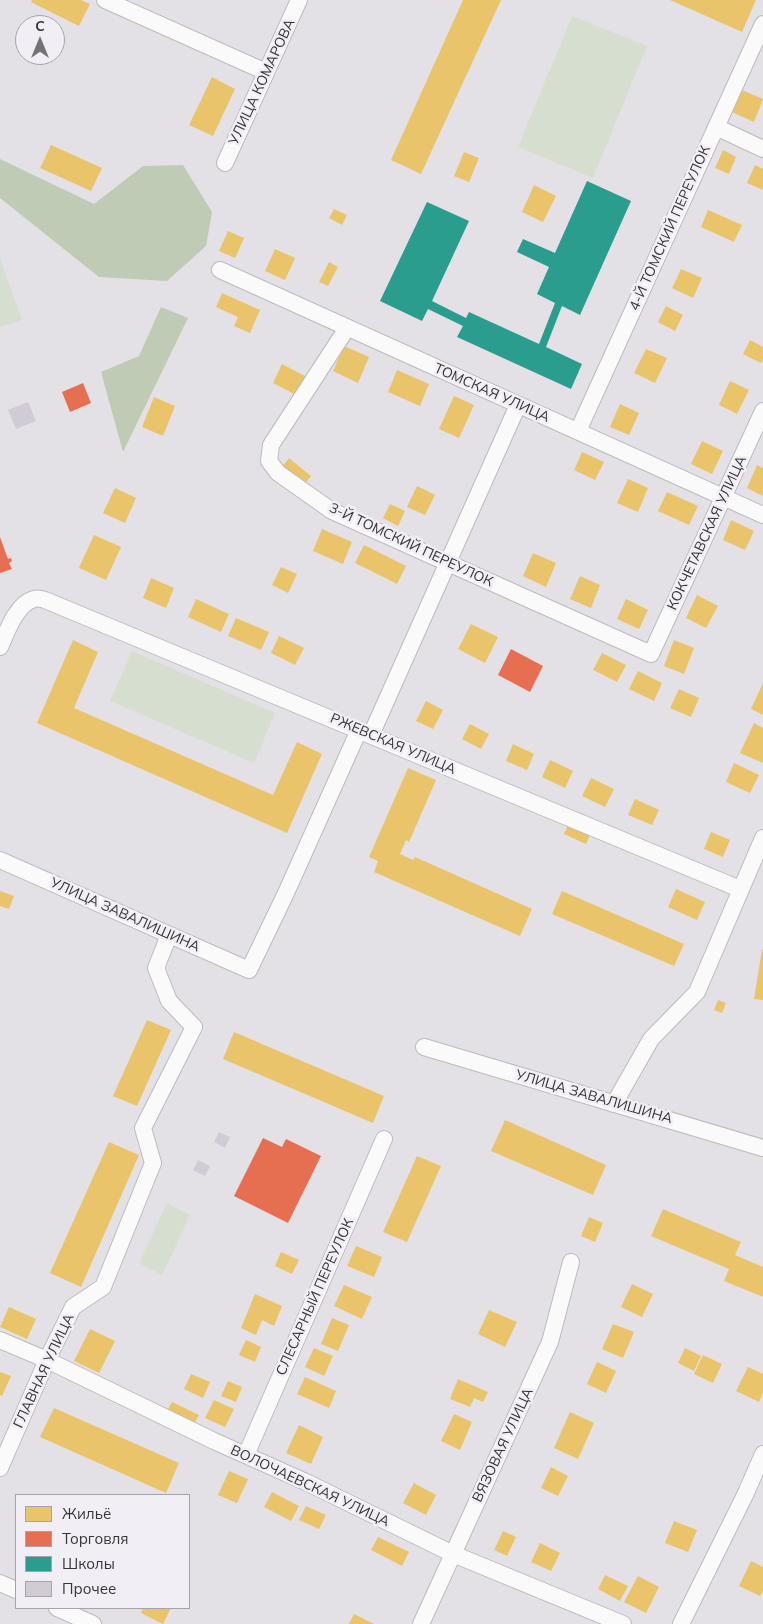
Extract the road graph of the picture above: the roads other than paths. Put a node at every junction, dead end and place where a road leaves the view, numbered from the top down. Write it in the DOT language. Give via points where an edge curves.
graph roads {
  1 [pos="105,0"];
  2 [pos="299,0"];
  3 [pos="763,24"];
  4 [pos="266,72"];
  5 [pos="716,128"];
  6 [pos="763,149"];
  7 [pos="224,163"];
  8 [pos="220,270"];
  9 [pos="347,328"];
  10 [pos="518,404"];
  11 [pos="763,411"];
  12 [pos="578,431"];
  13 [pos="723,497"];
  14 [pos="763,515"];
  15 [pos="448,563"];
  16 [pos="0,647"];
  17 [pos="651,654"];
  18 [pos="365,733"];
  19 [pos="763,838"];
  20 [pos="0,860"];
  21 [pos="740,889"];
  22 [pos="169,935"];
  23 [pos="424,1048"];
  24 [pos="614,1104"];
  25 [pos="384,1139"];
  26 [pos="763,1148"];
  27 [pos="571,1262"];
  28 [pos="0,1340"];
  29 [pos="47,1360"];
  30 [pos="763,1454"];
  31 [pos="246,1455"];
  32 [pos="0,1468"];
  33 [pos="453,1554"];
  34 [pos="0,1583"];
  35 [pos="15,1590"];
  36 [pos="59,1609"];
  37 [pos="93,1624"];
  38 [pos="421,1624"];
  39 [pos="623,1624"];
  40 [pos="681,1624"];
  1 -- 4 [label="street"];
  2 -- 4 [label="street, УЛИЦА КОМАРОВА"];
  3 -- 5 [label="street, 4-Й ТОМСКИЙ ПЕРЕУЛОК"];
  4 -- 7 [label="street, УЛИЦА КОМАРОВА"];
  5 -- 6 [label="street"];
  5 -- 12 [label="street, 4-Й ТОМСКИЙ ПЕРЕУЛОК"];
  8 -- 9 [label="street, ТОМСКАЯ УЛИЦА"];
  9 -- 10 [label="street, ТОМСКАЯ УЛИЦА"];
  9 -- 15 [label="street, 3-Й ТОМСКИЙ ПЕРЕУЛОК" via="271,445 269,461 278,473 332,511"];
  10 -- 12 [label="street, ТОМСКАЯ УЛИЦА"];
  10 -- 15 [label="street"];
  11 -- 13 [label="street, КОКЧЕТАВСКАЯ УЛИЦА"];
  12 -- 13 [label="street, ТОМСКАЯ УЛИЦА"];
  13 -- 14 [label="street, ТОМСКАЯ УЛИЦА"];
  13 -- 17 [label="street, КОКЧЕТАВСКАЯ УЛИЦА"];
  15 -- 17 [label="street, 3-Й ТОМСКИЙ ПЕРЕУЛОК"];
  15 -- 18 [label="street"];
  16 -- 18 [label="street, РЖЕВСКАЯ УЛИЦА" via="24,604 35,598 45,600"];
  18 -- 21 [label="street, РЖЕВСКАЯ УЛИЦА"];
  18 -- 22 [label="street, УЛИЦА ЗАВАЛИШИНА" via="249,970"];
  19 -- 21 [label="street"];
  20 -- 22 [label="street, УЛИЦА ЗАВАЛИШИНА"];
  21 -- 24 [label="street" via="697,992 651,1039"];
  22 -- 29 [label="street, ГЛАВНАЯ УЛИЦА" via="156,968 169,1001 194,1027 143,1128 153,1163 103,1287 73,1307"];
  23 -- 24 [label="street, УЛИЦА ЗАВАЛИШИНА"];
  24 -- 26 [label="street, УЛИЦА ЗАВАЛИШИНА"];
  25 -- 31 [label="street, СЛЕСАРНЫЙ ПЕРЕУЛОК"];
  27 -- 33 [label="street, ВЯЗОВАЯ УЛИЦА" via="550,1342"];
  28 -- 29 [label="street, ВОЛОЧАЕВСКАЯ УЛИЦА"];
  29 -- 31 [label="street, ВОЛОЧАЕВСКАЯ УЛИЦА"];
  29 -- 32 [label="street, ГЛАВНАЯ УЛИЦА"];
  30 -- 40 [label="street"];
  31 -- 33 [label="street, ВОЛОЧАЕВСКАЯ УЛИЦА"];
  33 -- 38 [label="street, ВЯЗОВАЯ УЛИЦА"];
  33 -- 39 [label="street, ВОЛОЧАЕВСКАЯ УЛИЦА"];
  34 -- 35 [label="street"];
  36 -- 37 [label="street"];
}
